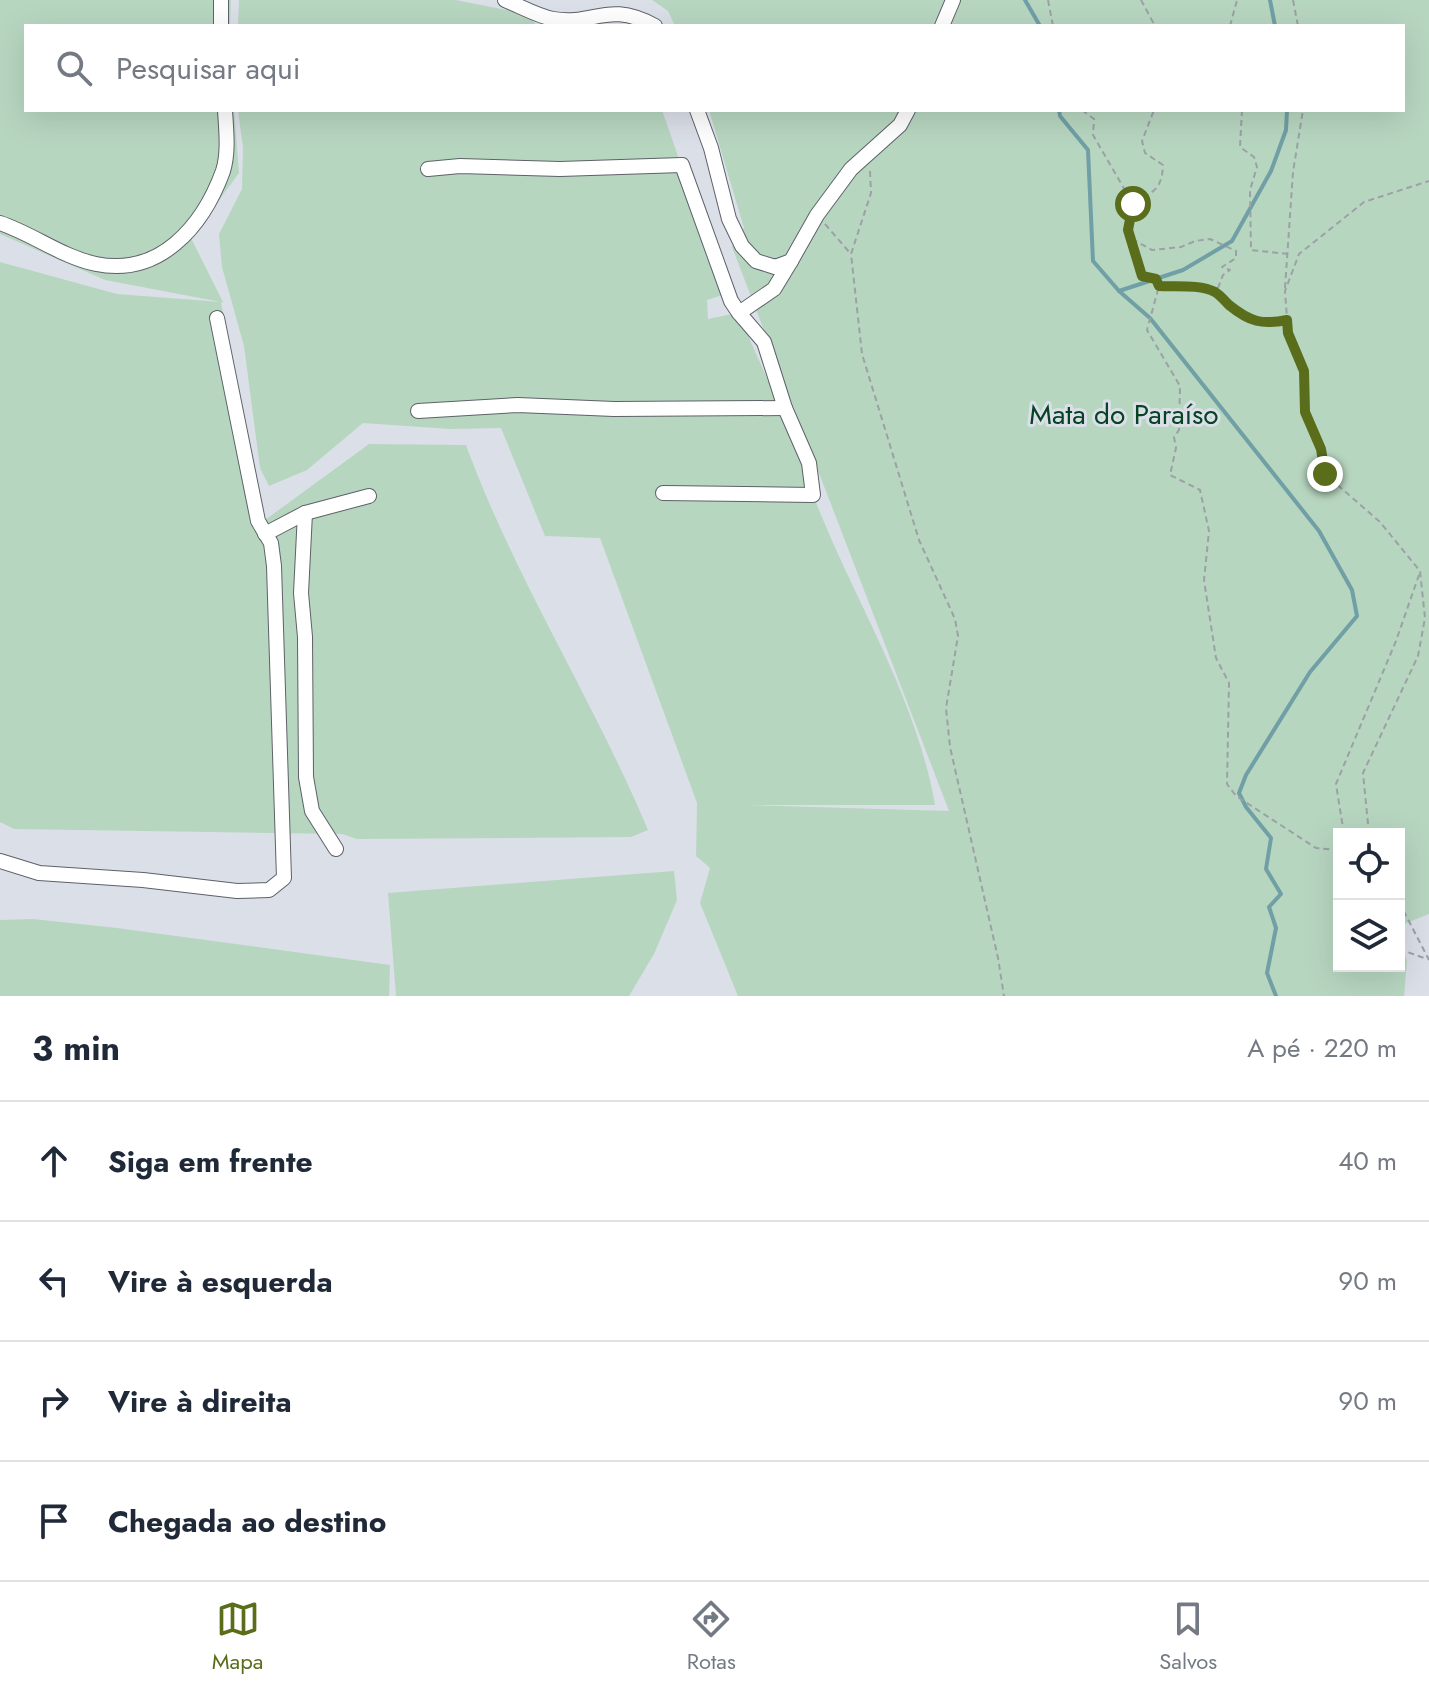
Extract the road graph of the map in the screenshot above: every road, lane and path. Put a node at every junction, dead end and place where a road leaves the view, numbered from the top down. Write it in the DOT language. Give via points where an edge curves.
graph roads {
  1 [pos="221,0"];
  2 [pos="505,0"];
  3 [pos="953,0"];
  4 [pos="1048,0"];
  5 [pos="1141,0"];
  6 [pos="1237,0"];
  7 [pos="1293,0"];
  8 [pos="221,24"];
  9 [pos="652,24"];
  10 [pos="943,24"];
  11 [pos="1053,24"];
  12 [pos="1155,24"];
  13 [pos="1231,24"];
  14 [pos="1298,24"];
  15 [pos="225,112"];
  16 [pos="698,112"];
  17 [pos="907,112"];
  18 [pos="1085,112"];
  19 [pos="1153,112"];
  20 [pos="1242,112"];
  21 [pos="1303,112"];
  22 [pos="870,150"];
  23 [pos="428,169"];
  24 [pos="1429,181"];
  25 [pos="1133,204"];
  26 [pos="817,215"];
  27 [pos="0,223"];
  28 [pos="1131,238"];
  29 [pos="851,254"];
  30 [pos="1288,254"];
  31 [pos="791,261"];
  32 [pos="1159,286"];
  33 [pos="1285,291"];
  34 [pos="1216,293"];
  35 [pos="739,313"];
  36 [pos="217,318"];
  37 [pos="1287,320"];
  38 [pos="785,408"];
  39 [pos="418,411"];
  40 [pos="663,493"];
  41 [pos="369,496"];
  42 [pos="305,513"];
  43 [pos="265,534"];
  44 [pos="1420,571"];
  45 [pos="1343,828"];
  46 [pos="1368,828"];
  47 [pos="336,849"];
  48 [pos="1333,849"];
  49 [pos="0,861"];
  50 [pos="1405,913"];
  51 [pos="1405,951"];
  52 [pos="1428,959"];
  53 [pos="1004,996"];
  1 -- 8 [label="street"];
  2 -- 9 [label="street" via="554,19 612,8"];
  3 -- 10 [label="street"];
  4 -- 11 [label="path"];
  5 -- 12 [label="path"];
  6 -- 13 [label="path"];
  7 -- 14 [label="path"];
  15 -- 27 [label="street" via="224,170 190,231 151,261 97,264"];
  16 -- 31 [label="street" via="742,246 756,261 775,267"];
  17 -- 22 [label="street" via="900,125"];
  18 -- 25 [label="path" via="1094,119 1093,135"];
  19 -- 25 [label="path" via="1142,141 1145,153 1163,165 1163,181"];
  20 -- 30 [label="path" via="1240,147 1254,157 1257,167 1250,190 1251,250"];
  21 -- 30 [label="path"];
  22 -- 26 [label="street"];
  22 -- 29 [label="path" via="871,193"];
  23 -- 35 [label="street" via="682,165"];
  24 -- 33 [label="path" via="1364,202 1299,254"];
  25 -- 28 [label="path"];
  26 -- 29 [label="path"];
  26 -- 31 [label="street"];
  28 -- 32 [label="path" via="1142,276 1156,279"];
  28 -- 34 [label="path" via="1152,250 1210,239 1236,251 1236,258 1222,267 1230,270"];
  29 -- 53 [label="path" via="862,354 919,540 955,619 958,636 946,708 950,747"];
  30 -- 33 [label="path"];
  31 -- 35 [label="street" via="774,289"];
  32 -- 34 [label="path"];
  32 -- 48 [label="path" via="1147,330 1180,386 1170,475 1200,490 1209,531 1204,580 1216,658 1229,683 1227,784 1236,796 1316,848"];
  33 -- 37 [label="path"];
  34 -- 37 [label="path" via="1257,322"];
  35 -- 38 [label="street" via="764,342"];
  36 -- 43 [label="street" via="258,521"];
  37 -- 44 [label="path" via="1304,371 1305,412 1325,474 1380,522"];
  38 -- 39 [label="street" via="518,405"];
  38 -- 40 [label="street" via="809,463 813,495"];
  41 -- 42 [label="street"];
  42 -- 43 [label="street"];
  42 -- 47 [label="street" via="301,593 306,777 312,811"];
  43 -- 49 [label="street" via="274,566 284,878 269,890 237,891 39,873"];
  44 -- 45 [label="path" via="1336,784"];
  44 -- 46 [label="path" via="1425,618 1418,656 1363,773"];
  50 -- 52 [label="path"];
  51 -- 52 [label="path"];
}
